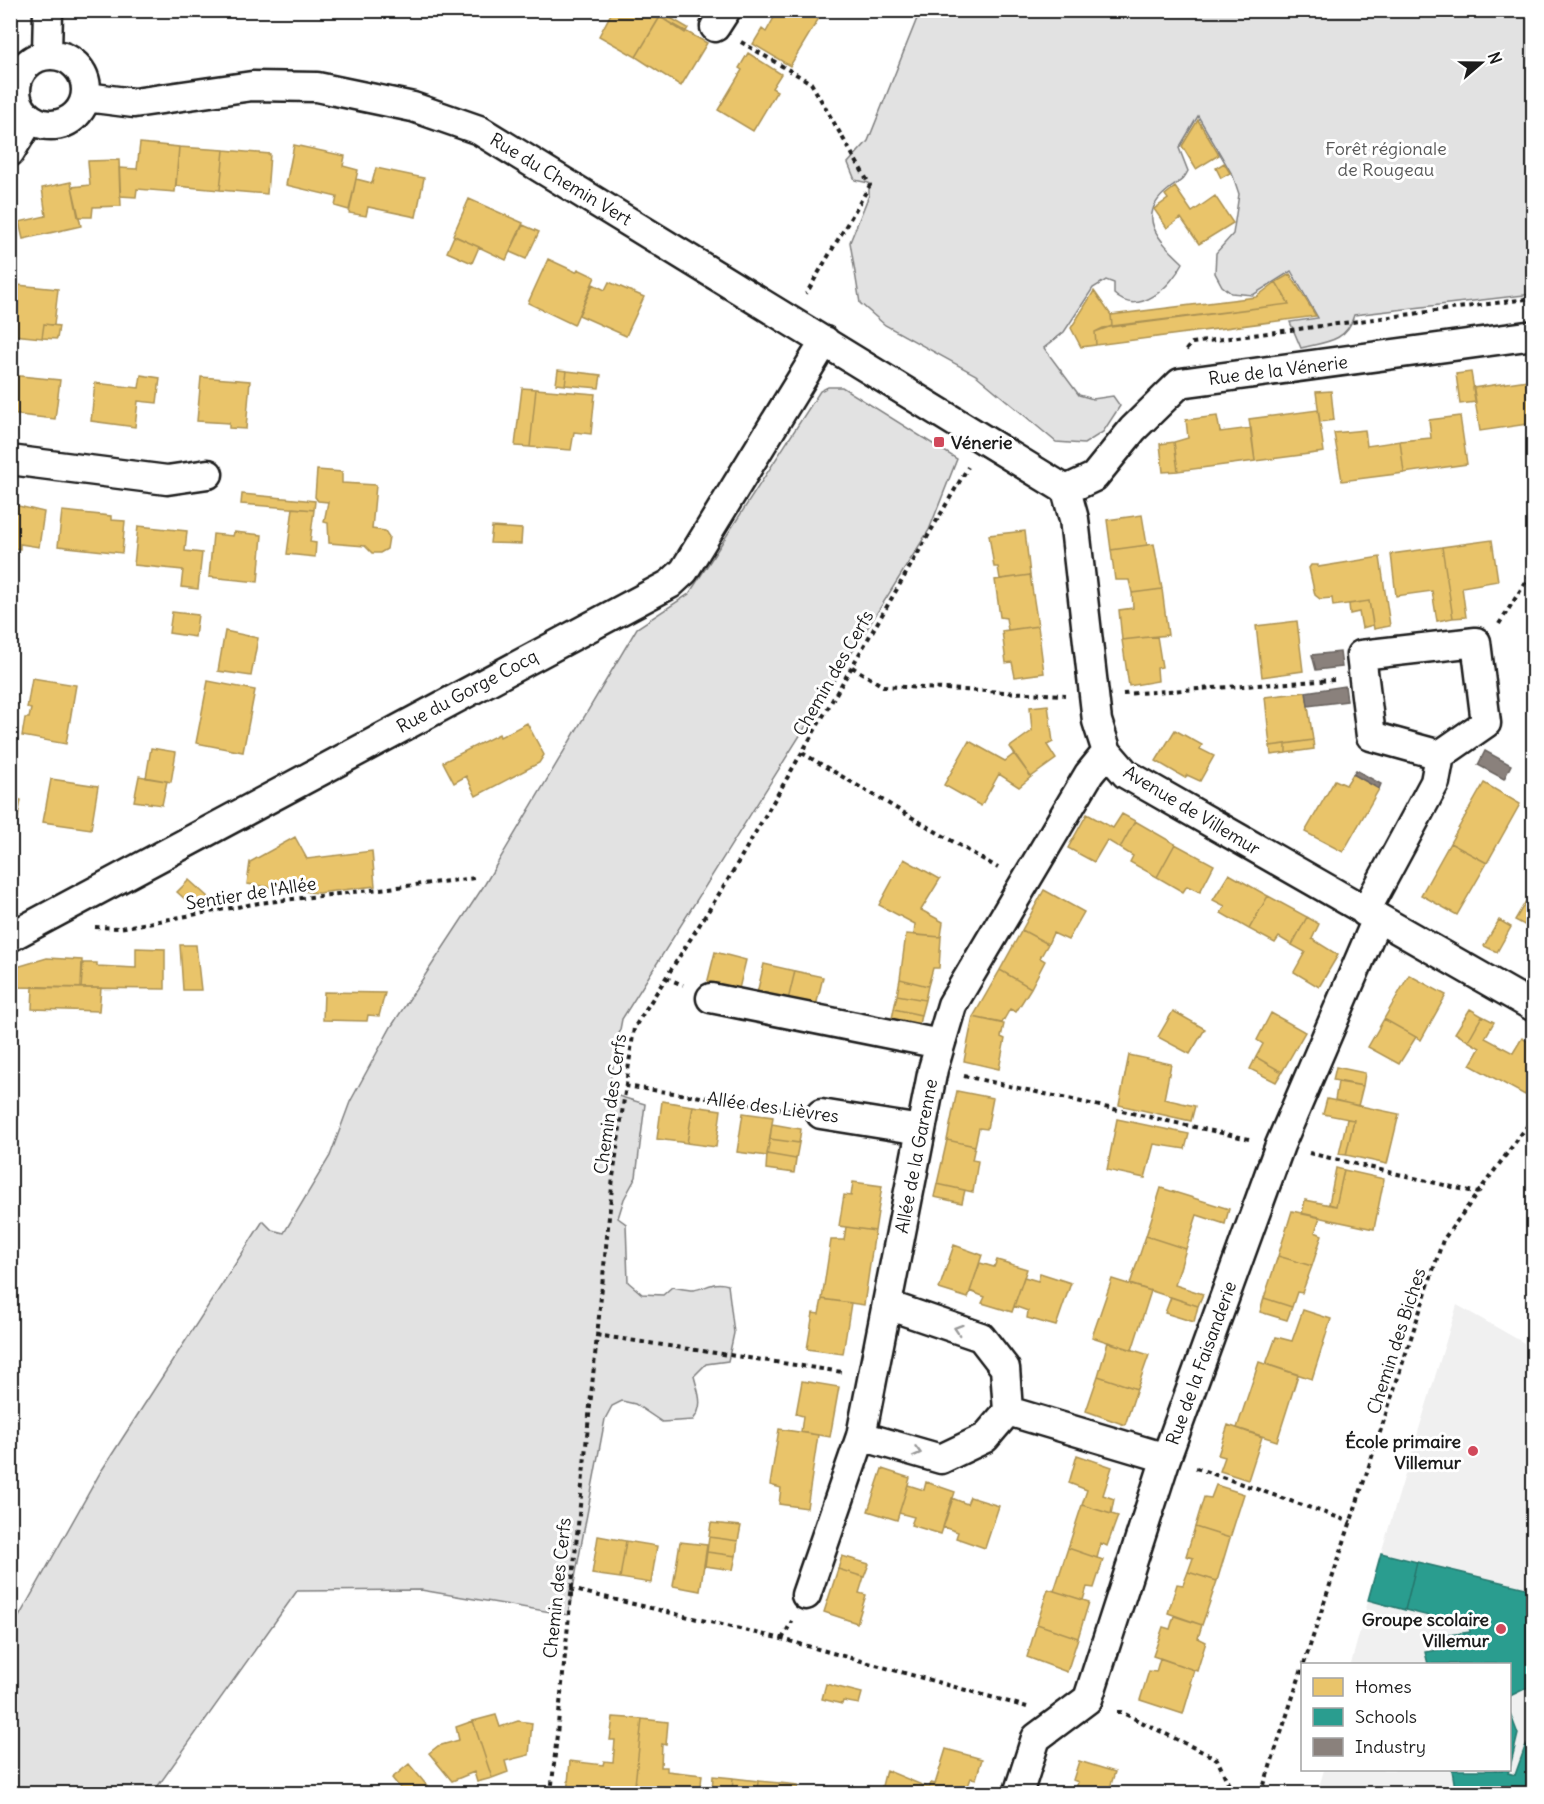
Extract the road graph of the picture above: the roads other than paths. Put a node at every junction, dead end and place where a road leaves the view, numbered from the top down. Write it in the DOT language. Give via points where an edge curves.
graph roads {
  1 [pos="48,10"];
  2 [pos="47,54"];
  3 [pos="86,97"];
  4 [pos="30,119"];
  5 [pos="10,152"];
  6 [pos="1533,335"];
  7 [pos="825,341"];
  8 [pos="10,460"];
  9 [pos="208,474"];
  10 [pos="1066,490"];
  11 [pos="1107,752"];
  12 [pos="1440,755"];
  13 [pos="1371,915"];
  14 [pos="10,937"];
  15 [pos="711,998"];
  16 [pos="1533,1007"];
  17 [pos="936,1057"];
  18 [pos="821,1114"];
  19 [pos="921,1130"];
  20 [pos="887,1305"];
  21 [pos="1008,1411"];
  22 [pos="861,1436"];
  23 [pos="1166,1458"];
  24 [pos="806,1595"];
  25 [pos="1018,1794"];
  1 -- 2 [label="street"];
  2 -- 3 [label="street" via="58,55 77,66 87,86"];
  2 -- 4 [label="street" via="30,62 18,76 17,100"];
  3 -- 4 [label="street" via="82,108 64,123 52,126"];
  3 -- 7 [label="street, Rue du Chemin Vert" via="134,103 252,86 317,87 413,107 479,130"];
  4 -- 5 [label="street"];
  6 -- 10 [label="street, Rue de la Vénerie" via="1180,383 1133,429 1094,477"];
  7 -- 10 [label="street, Rue du Chemin Vert"];
  7 -- 14 [label="street, Rue du Gorge Cocq" via="684,571 670,584"];
  8 -- 9 [label="street" via="167,480"];
  10 -- 11 [label="street, Avenue de Villemur" via="1074,519 1097,722"];
  11 -- 13 [label="street, Avenue de Villemur" via="1126,774"];
  11 -- 17 [label="street, Allée de la Garenne" via="1089,774 952,1005"];
  12 -- 12 [label="street" via="1486,723 1476,642 1361,655 1371,736"];
  12 -- 13 [label="street, Rue de la Faisanderie" via="1435,782"];
  13 -- 16 [label="street, Avenue de Villemur"];
  13 -- 23 [label="street, Rue de la Faisanderie" via="1280,1145"];
  15 -- 17 [label="street"];
  17 -- 19 [label="street, Allée de la Garenne"];
  18 -- 19 [label="street, Allée des Lièvres"];
  19 -- 20 [label="street, Allée de la Garenne"];
  21 -- 20 [label="street, one-way" via="1005,1368 981,1337"];
  20 -- 22 [label="street, Allée de la Garenne"];
  22 -- 21 [label="street, one-way" via="941,1459 985,1438"];
  21 -- 23 [label="street"];
  22 -- 24 [label="street, Allée de la Garenne"];
  23 -- 25 [label="street, Rue de la Faisanderie" via="1088,1699 1036,1738"];
}
